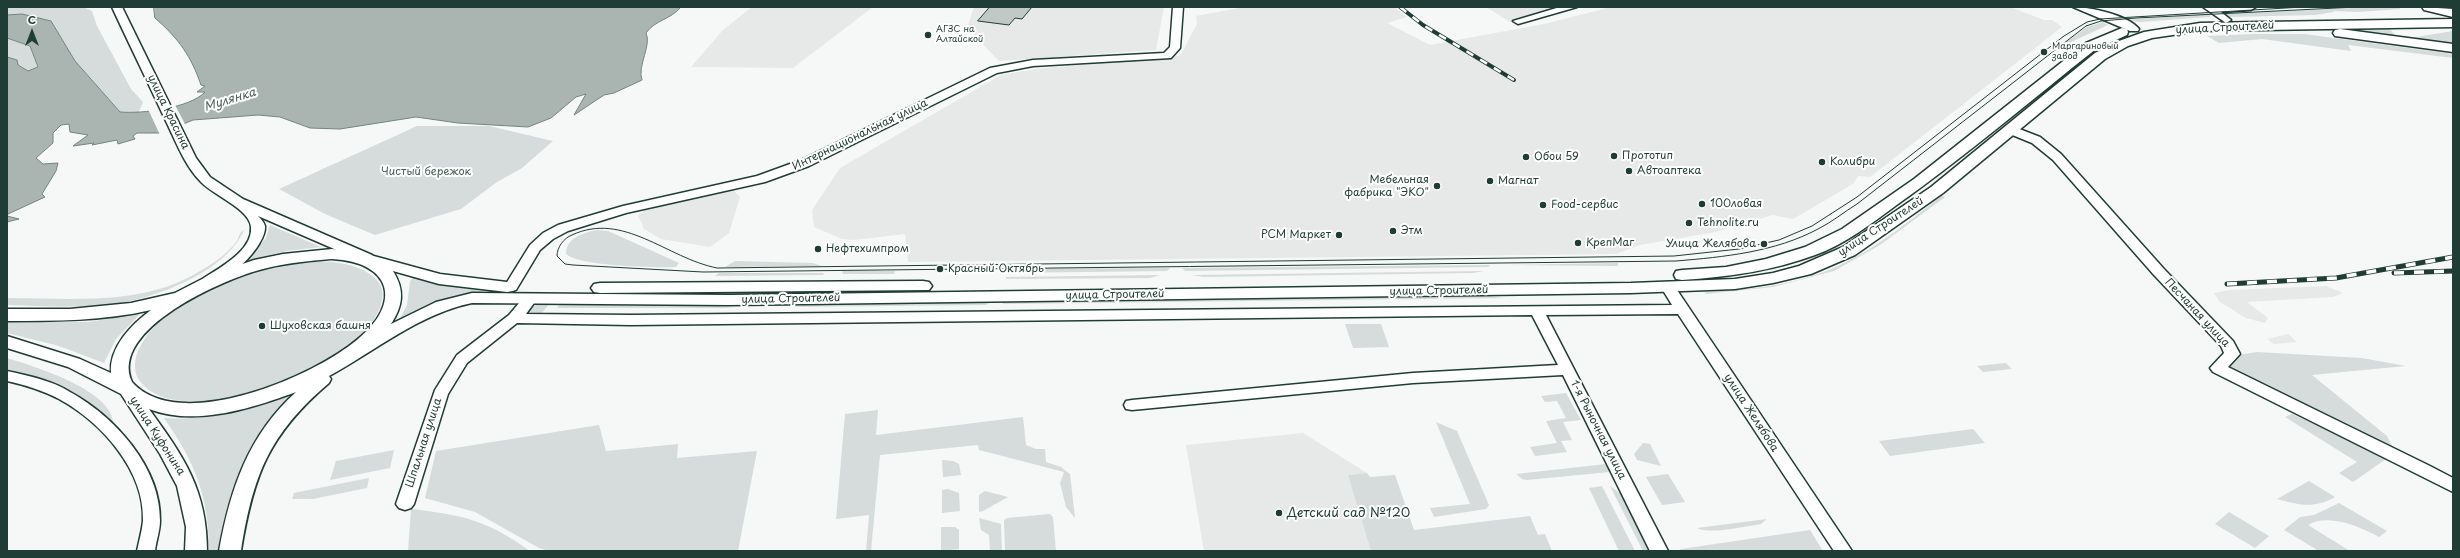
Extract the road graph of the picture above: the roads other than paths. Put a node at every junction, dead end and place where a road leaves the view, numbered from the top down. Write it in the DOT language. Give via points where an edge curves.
graph roads {
  1 [pos="117,7"];
  2 [pos="1178,7"];
  3 [pos="1572,7"];
  4 [pos="2078,7"];
  5 [pos="2251,7"];
  6 [pos="2418,7"];
  7 [pos="2428,7"];
  8 [pos="2209,8"];
  9 [pos="2453,13"];
  10 [pos="2408,17"];
  11 [pos="2453,17"];
  12 [pos="2226,20"];
  13 [pos="1518,21"];
  14 [pos="2453,23"];
  15 [pos="2278,25"];
  16 [pos="2140,32"];
  17 [pos="2453,48"];
  18 [pos="2009,129"];
  19 [pos="238,202"];
  20 [pos="369,259"];
  21 [pos="1662,282"];
  22 [pos="511,287"];
  23 [pos="196,288"];
  24 [pos="530,299"];
  25 [pos="1682,308"];
  26 [pos="1536,310"];
  27 [pos="7,315"];
  28 [pos="514,318"];
  29 [pos="7,342"];
  30 [pos="356,353"];
  31 [pos="1567,370"];
  32 [pos="7,376"];
  33 [pos="126,389"];
  34 [pos="1132,406"];
  35 [pos="2453,486"];
  36 [pos="405,504"];
  37 [pos="146,551"];
  38 [pos="196,551"];
  39 [pos="230,551"];
  40 [pos="1659,551"];
  41 [pos="1843,551"];
  1 -- 19 [label="street, улица Красина" via="199,173 214,187"];
  2 -- 22 [label="street, Интернациональная улица" via="1175,48 1167,56 1033,63 994,70 805,163 761,179 622,210 563,228 548,236 535,248"];
  3 -- 13 [label="street"];
  4 -- 16 [label="street" via="2111,18"];
  5 -- 8 [label="street"];
  6 -- 10 [label="main road" via="2421,10 2420,15"];
  7 -- 9 [label="main road"];
  8 -- 12 [label="street"];
  10 -- 11 [label="main road, улица Строителей"];
  10 -- 12 [label="main road, улица Строителей"];
  12 -- 16 [label="main road, улица Строителей" via="2173,22"];
  14 -- 15 [label="main road, улица Строителей"];
  15 -- 16 [label="main road, улица Строителей"];
  15 -- 17 [label="main road"];
  16 -- 18 [label="main road, улица Строителей" via="2100,56"];
  16 -- 21 [label="main road, улица Строителей" via="2091,46 1920,182 1834,240 1798,256 1761,266"];
  18 -- 21 [label="main road, улица Строителей" via="1937,190 1849,251 1827,261 1773,278 1735,284"];
  18 -- 35 [label="street, Песчаная улица" via="2036,140 2057,157 2159,272 2228,344 2232,354 2218,368 2276,399 2408,459"];
  19 -- 20 [label="street"];
  19 -- 23 [label="street" via="257,220 257,237 240,257"];
  20 -- 22 [label="main road, улица Строителей" via="439,279"];
  20 -- 23 [label="main road, улица Строителей" via="332,254 286,258 243,269"];
  20 -- 30 [label="main road" via="387,275 394,290 394,299 381,326"];
  21 -- 22 [label="main road, улица Строителей"];
  21 -- 24 [label="main road, улица Строителей" via="729,300"];
  21 -- 25 [label="street, улица Желябова"];
  23 -- 27 [label="main road" via="152,304 90,316"];
  23 -- 33 [label="main road" via="156,315 131,340 120,368"];
  24 -- 28 [label="street, Шпальная улица"];
  24 -- 30 [label="main road, улица Строителей" via="472,298 447,304 416,318"];
  25 -- 26 [label="street"];
  25 -- 41 [label="street, улица Желябова"];
  26 -- 28 [label="street" via="631,320"];
  26 -- 31 [label="street, 1-я Рыночная улица"];
  28 -- 36 [label="street, Шпальная улица" via="462,359 440,394"];
  29 -- 33 [label="main road" via="74,363"];
  30 -- 33 [label="main road" via="312,378 286,389 251,400 218,406 190,409 165,407 144,401"];
  30 -- 39 [label="main road" via="307,392 282,417 265,441 246,480"];
  31 -- 34 [label="street" via="1413,378"];
  31 -- 40 [label="street, 1-я Рыночная улица"];
  32 -- 37 [label="street" via="31,381 70,397 92,413 125,448 142,475 148,497 150,534"];
  33 -- 38 [label="main road, улица Куфонина" via="186,480 196,518"];
}
